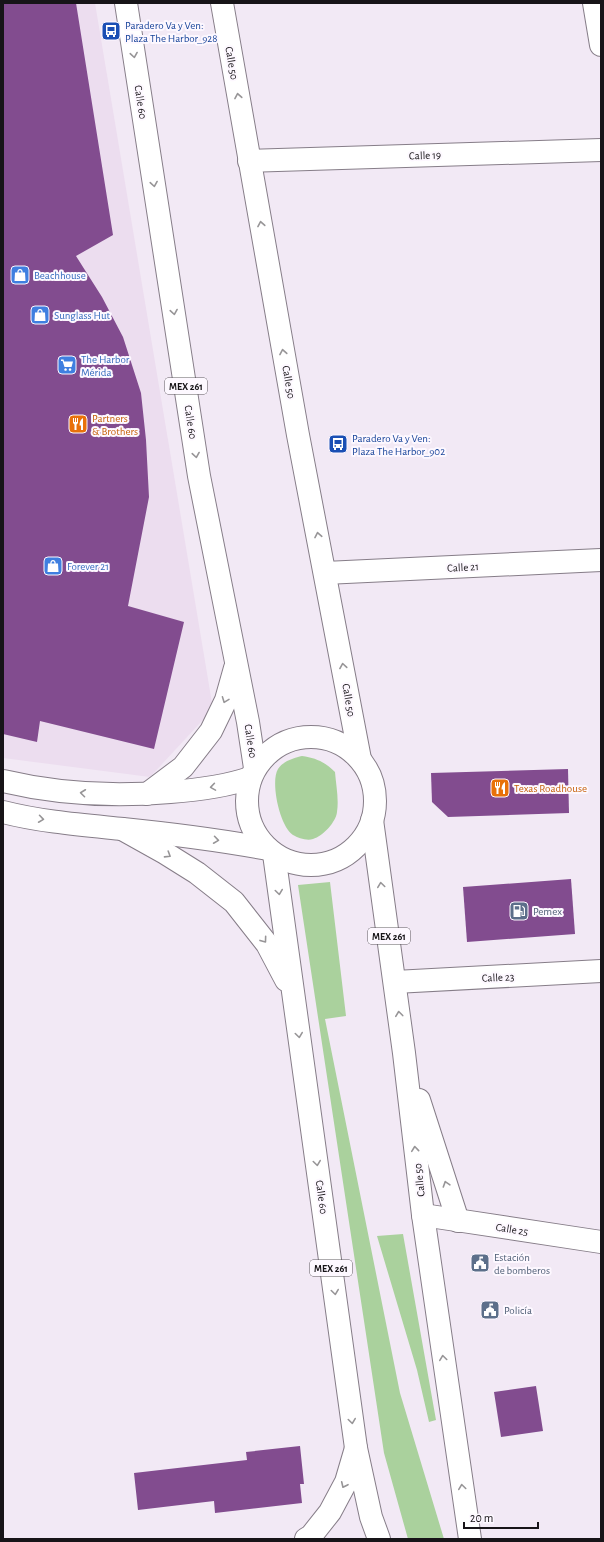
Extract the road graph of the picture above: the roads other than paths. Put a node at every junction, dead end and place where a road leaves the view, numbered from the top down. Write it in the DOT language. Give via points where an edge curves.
graph roads {
  1 [pos="126,3"];
  2 [pos="222,3"];
  3 [pos="594,3"];
  4 [pos="601,45"];
  5 [pos="601,150"];
  6 [pos="249,161"];
  7 [pos="601,560"];
  8 [pos="325,573"];
  9 [pos="236,663"];
  10 [pos="360,759"];
  11 [pos="253,773"];
  12 [pos="3,782"];
  13 [pos="147,794"];
  14 [pos="3,812"];
  15 [pos="372,820"];
  16 [pos="122,829"];
  17 [pos="271,851"];
  18 [pos="601,971"];
  19 [pos="395,982"];
  20 [pos="294,996"];
  21 [pos="404,1053"];
  22 [pos="423,1215"];
  23 [pos="458,1221"];
  24 [pos="601,1242"];
  25 [pos="356,1448"];
  26 [pos="306,1539"];
  27 [pos="378,1539"];
  28 [pos="470,1539"];
  1 -- 9 [label="main road, Calle 60 / MEX 261, one-way" via="199,476"];
  6 -- 2 [label="main road, Calle 50, one-way"];
  3 -- 4 [label="main road"];
  5 -- 6 [label="main road, Calle 19"];
  8 -- 6 [label="main road, Calle 50, one-way"];
  7 -- 8 [label="main road, Calle 21"];
  10 -- 8 [label="main road, Calle 50, one-way"];
  9 -- 11 [label="main road, Calle 60 / MEX 261"];
  9 -- 13 [label="main road, one-way" via="226,700 211,731 182,767"];
  10 -- 11 [label="main road" via="335,741 305,737 290,740 276,747 264,756"];
  10 -- 15 [label="main road" via="374,787"];
  11 -- 13 [label="main road, one-way" via="230,785"];
  11 -- 17 [label="main road" via="246,796 248,816 256,834"];
  13 -- 12 [label="main road, one-way" via="91,794"];
  14 -- 16 [label="main road, one-way" via="23,817"];
  15 -- 17 [label="main road" via="364,836 353,849 323,864 289,861"];
  19 -- 15 [label="main road, Calle 50 / MEX 261, one-way"];
  16 -- 17 [label="main road, one-way" via="230,842"];
  16 -- 20 [label="main road, one-way" via="197,874 234,902 267,944"];
  17 -- 20 [label="main road, Calle 60 / MEX 261, one-way"];
  18 -- 19 [label="main road, Calle 23"];
  21 -- 19 [label="main road, Calle 50 / MEX 261, one-way"];
  20 -- 25 [label="main road, Calle 60 / MEX 261, one-way"];
  22 -- 21 [label="main road, Calle 50 / MEX 261, one-way"];
  23 -- 21 [label="main road, one-way"];
  22 -- 23 [label="main road, Calle 25"];
  28 -- 22 [label="main road, Calle 50 / MEX 261, one-way"];
  23 -- 24 [label="main road, Calle 25"];
  25 -- 26 [label="main road, one-way" via="346,1482 333,1507"];
  25 -- 27 [label="main road, Calle 60 / MEX 261"];
}
